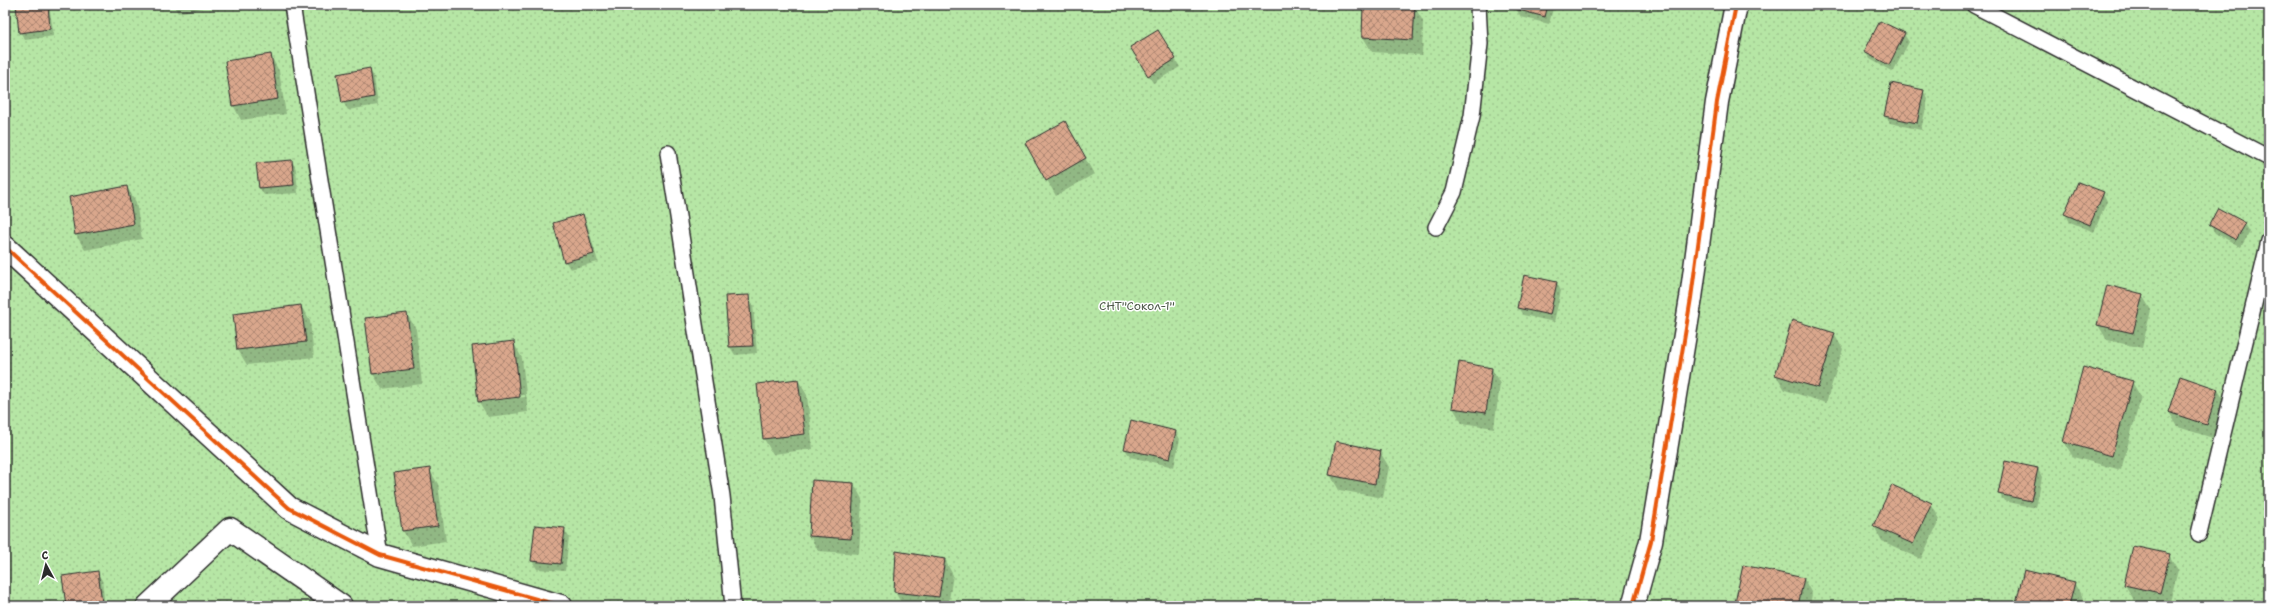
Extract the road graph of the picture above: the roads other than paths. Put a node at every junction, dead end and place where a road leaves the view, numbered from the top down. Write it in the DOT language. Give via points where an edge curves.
graph roads {
  1 [pos="292,5"];
  2 [pos="1478,5"];
  3 [pos="1736,5"];
  4 [pos="1974,5"];
  5 [pos="668,153"];
  6 [pos="2269,158"];
  7 [pos="1436,227"];
  8 [pos="2269,241"];
  9 [pos="6,250"];
  10 [pos="2198,534"];
  11 [pos="380,555"];
  12 [pos="148,606"];
  13 [pos="341,606"];
  14 [pos="561,606"];
  15 [pos="733,606"];
  16 [pos="1632,606"];
  1 -- 11 [label="lane"];
  2 -- 7 [label="lane" via="1480,44 1472,116 1454,192"];
  3 -- 16 [label="street" via="1717,102 1691,298 1651,541"];
  4 -- 6 [label="lane"];
  5 -- 15 [label="lane" via="722,496"];
  8 -- 10 [label="lane"];
  9 -- 11 [label="street" via="288,508"];
  11 -- 14 [label="street"];
  12 -- 13 [label="street" via="230,529"];
}
